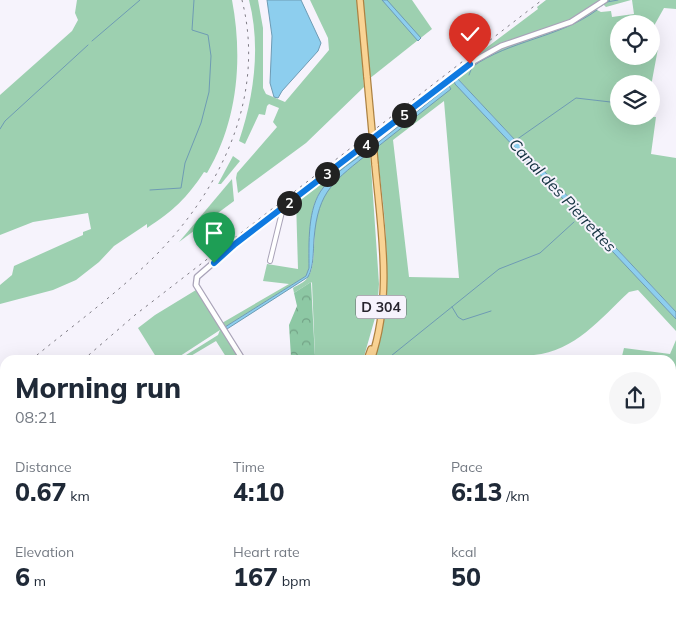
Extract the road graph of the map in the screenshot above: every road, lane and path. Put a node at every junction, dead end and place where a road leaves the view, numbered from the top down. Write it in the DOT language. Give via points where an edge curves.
graph roads {
  1 [pos="360,0"];
  2 [pos="605,0"];
  3 [pos="280,210"];
  4 [pos="383,253"];
  5 [pos="270,261"];
  6 [pos="240,355"];
  7 [pos="368,355"];
  8 [pos="372,355"];
  1 -- 4 [label="main road, D 304, bridge"];
  2 -- 3 [label="street" via="571,22 489,52"];
  3 -- 5 [label="street"];
  3 -- 6 [label="street" via="195,280"];
  4 -- 7 [label="main road, D 304" via="380,308"];
  4 -- 8 [label="main road, D 304" via="383,308"];
}
